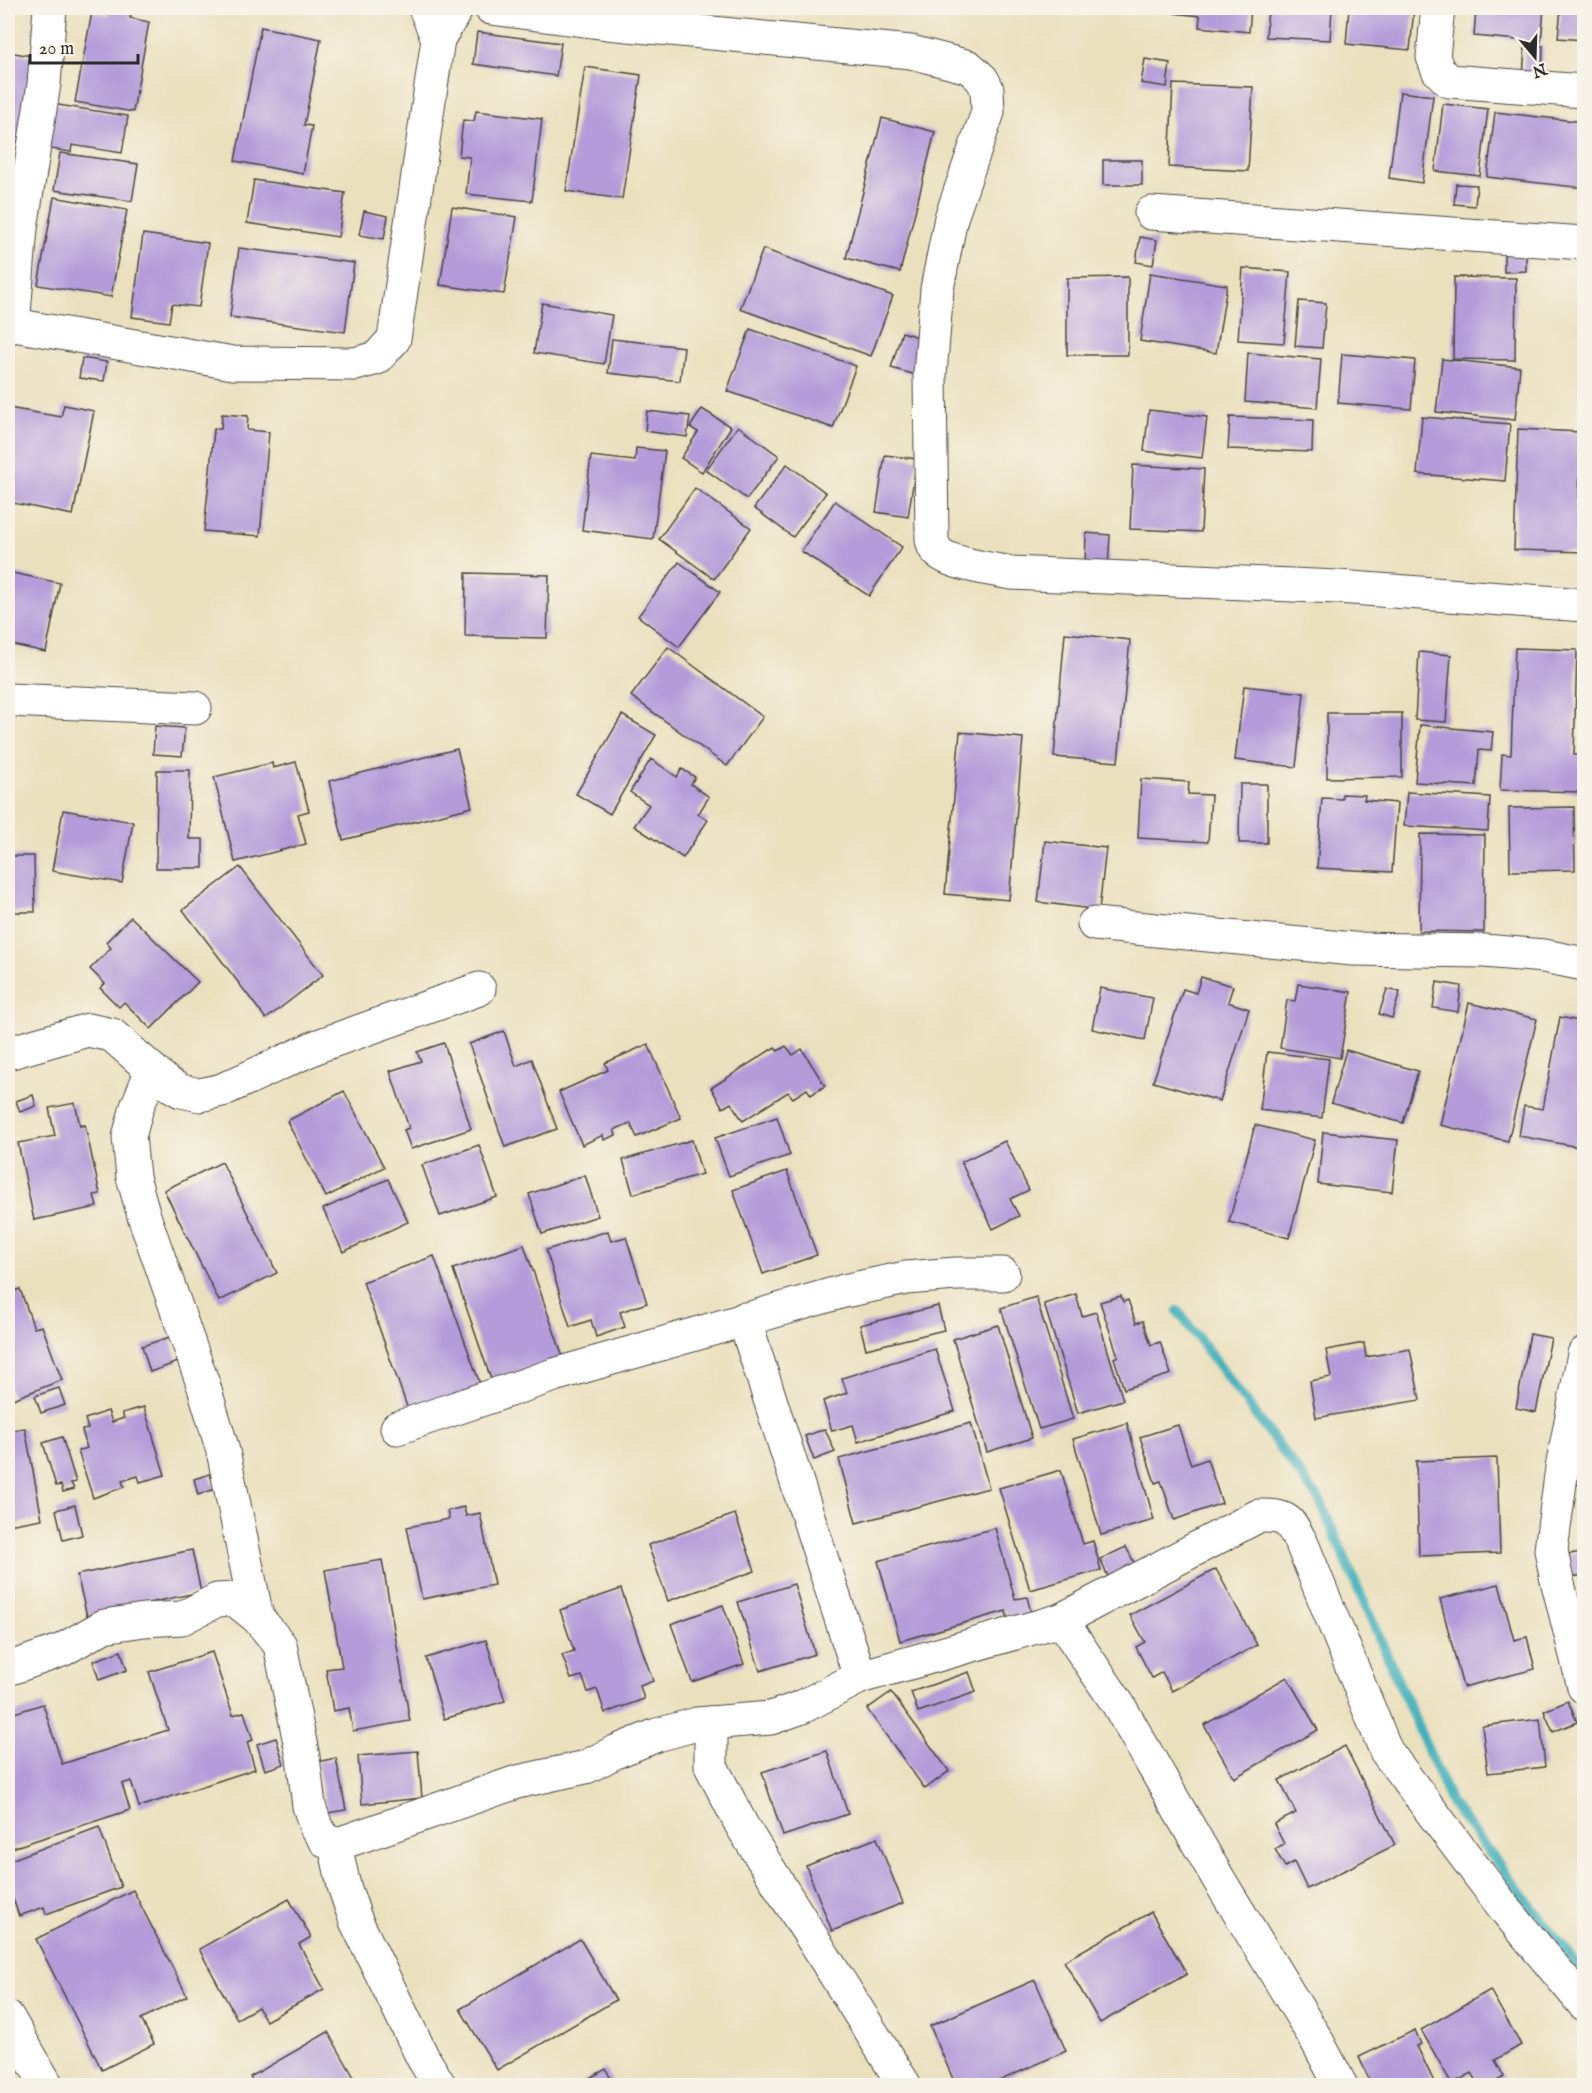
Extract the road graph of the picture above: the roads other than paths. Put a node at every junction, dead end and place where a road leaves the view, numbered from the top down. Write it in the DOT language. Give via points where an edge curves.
graph roads {
  1 [pos="50,8"];
  2 [pos="425,8"];
  3 [pos="457,8"];
  4 [pos="491,8"];
  5 [pos="1438,8"];
  6 [pos="438,39"];
  7 [pos="1584,91"];
  8 [pos="1151,213"];
  9 [pos="1584,243"];
  10 [pos="10,325"];
  11 [pos="1584,605"];
  12 [pos="8,700"];
  13 [pos="195,708"];
  14 [pos="1094,924"];
  15 [pos="1584,964"];
  16 [pos="479,988"];
  17 [pos="8,1053"];
  18 [pos="152,1070"];
  19 [pos="1003,1274"];
  20 [pos="744,1319"];
  21 [pos="1584,1354"];
  22 [pos="397,1428"];
  23 [pos="257,1617"];
  24 [pos="1060,1620"];
  25 [pos="8,1669"];
  26 [pos="860,1677"];
  27 [pos="1584,1687"];
  28 [pos="711,1723"];
  29 [pos="335,1845"];
  30 [pos="1584,2004"];
  31 [pos="8,2018"];
  32 [pos="47,2085"];
  33 [pos="440,2085"];
  34 [pos="905,2085"];
  35 [pos="1341,2085"];
  1 -- 10 [label="street" via="44,84"];
  2 -- 6 [label="street"];
  3 -- 6 [label="street"];
  4 -- 11 [label="street" via="911,52 969,67 982,79 987,89 988,112 951,218 937,289 930,374 932,538 939,553 962,563 1011,573 1338,587"];
  5 -- 7 [label="street" via="1433,57 1438,70 1449,81"];
  6 -- 10 [label="street" via="394,339 377,358 355,363 233,363"];
  8 -- 9 [label="street"];
  12 -- 13 [label="street"];
  14 -- 15 [label="street" via="1353,949 1484,951"];
  16 -- 18 [label="street" via="318,1046 222,1090 200,1095 182,1091"];
  17 -- 18 [label="street" via="88,1030 112,1035"];
  18 -- 23 [label="street" via="129,1137 133,1177 224,1451"];
  19 -- 20 [label="street" via="906,1278"];
  20 -- 22 [label="street" via="554,1375"];
  20 -- 26 [label="street"];
  21 -- 27 [label="street" via="1551,1550"];
  23 -- 25 [label="street" via="234,1599 218,1600 182,1618 104,1626 62,1650"];
  23 -- 29 [label="street" via="280,1645 309,1806 316,1827 325,1840"];
  24 -- 26 [label="street"];
  24 -- 30 [label="street" via="1258,1516 1278,1515 1290,1523 1386,1751 1505,1909"];
  24 -- 35 [label="street" via="1118,1704"];
  26 -- 28 [label="street" via="771,1718"];
  28 -- 29 [label="street" via="657,1735 586,1767 517,1782"];
  28 -- 34 [label="street" via="711,1766 742,1826"];
  29 -- 33 [label="street" via="356,1921"];
  31 -- 32 [label="street"];
}
